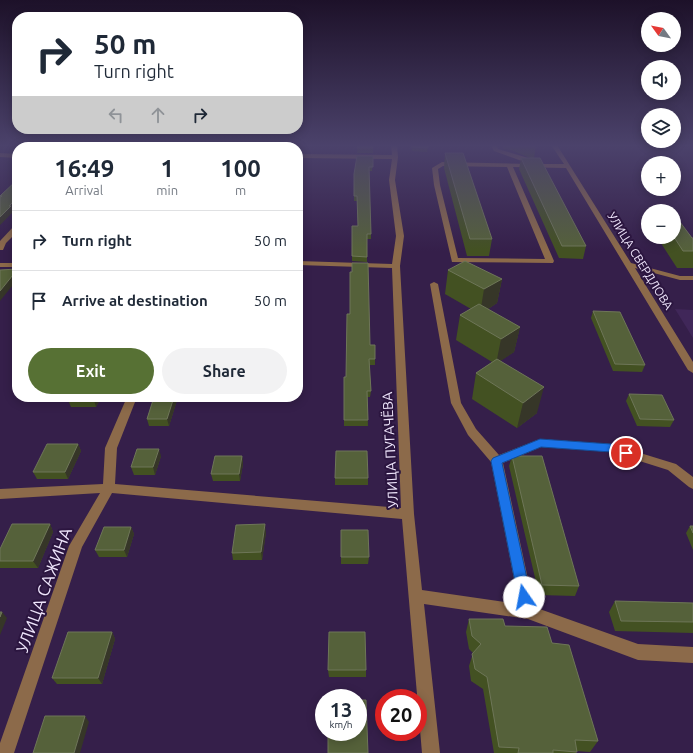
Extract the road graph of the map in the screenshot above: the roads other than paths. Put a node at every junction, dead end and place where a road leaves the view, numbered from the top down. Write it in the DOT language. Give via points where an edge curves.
graph roads {
  1 [pos="392,180"];
  2 [pos="436,180"];
  3 [pos="517,180"];
  4 [pos="577,180"];
  5 [pos="12,233"];
  6 [pos="0,248"];
  7 [pos="303,263"];
  8 [pos="627,264"];
  9 [pos="0,265"];
  10 [pos="12,265"];
  11 [pos="396,266"];
  12 [pos="693,278"];
  13 [pos="434,284"];
  14 [pos="693,370"];
  15 [pos="130,402"];
  16 [pos="496,461"];
  17 [pos="693,484"];
  18 [pos="108,488"];
  19 [pos="0,494"];
  20 [pos="408,514"];
  21 [pos="416,596"];
  22 [pos="528,612"];
  23 [pos="693,655"];
  24 [pos="5,753"];
  25 [pos="431,753"];
  1 -- 11 [label="street, УЛИЦА ПУГАЧЁВА" via="400,236"];
  2 -- 3 [label="street" via="455,260 550,261"];
  4 -- 8 [label="street, УЛИЦА СВЕРДЛОВА"];
  5 -- 6 [label="street"];
  7 -- 11 [label="street"];
  8 -- 12 [label="street" via="680,278"];
  8 -- 14 [label="street, УЛИЦА СВЕРДЛОВА"];
  9 -- 10 [label="street"];
  11 -- 20 [label="street, УЛИЦА ПУГАЧЁВА"];
  13 -- 16 [label="street" via="456,403 472,432"];
  15 -- 18 [label="street, УЛИЦА САЖИНА" via="110,448"];
  16 -- 17 [label="street" via="540,443 611,448 672,467"];
  16 -- 22 [label="street"];
  18 -- 19 [label="street"];
  18 -- 20 [label="street"];
  18 -- 24 [label="street, УЛИЦА САЖИНА" via="76,546"];
  20 -- 21 [label="street, УЛИЦА ПУГАЧЁВА"];
  21 -- 22 [label="street"];
  21 -- 25 [label="street, УЛИЦА ПУГАЧЁВА"];
  22 -- 23 [label="street" via="638,652"];
}
